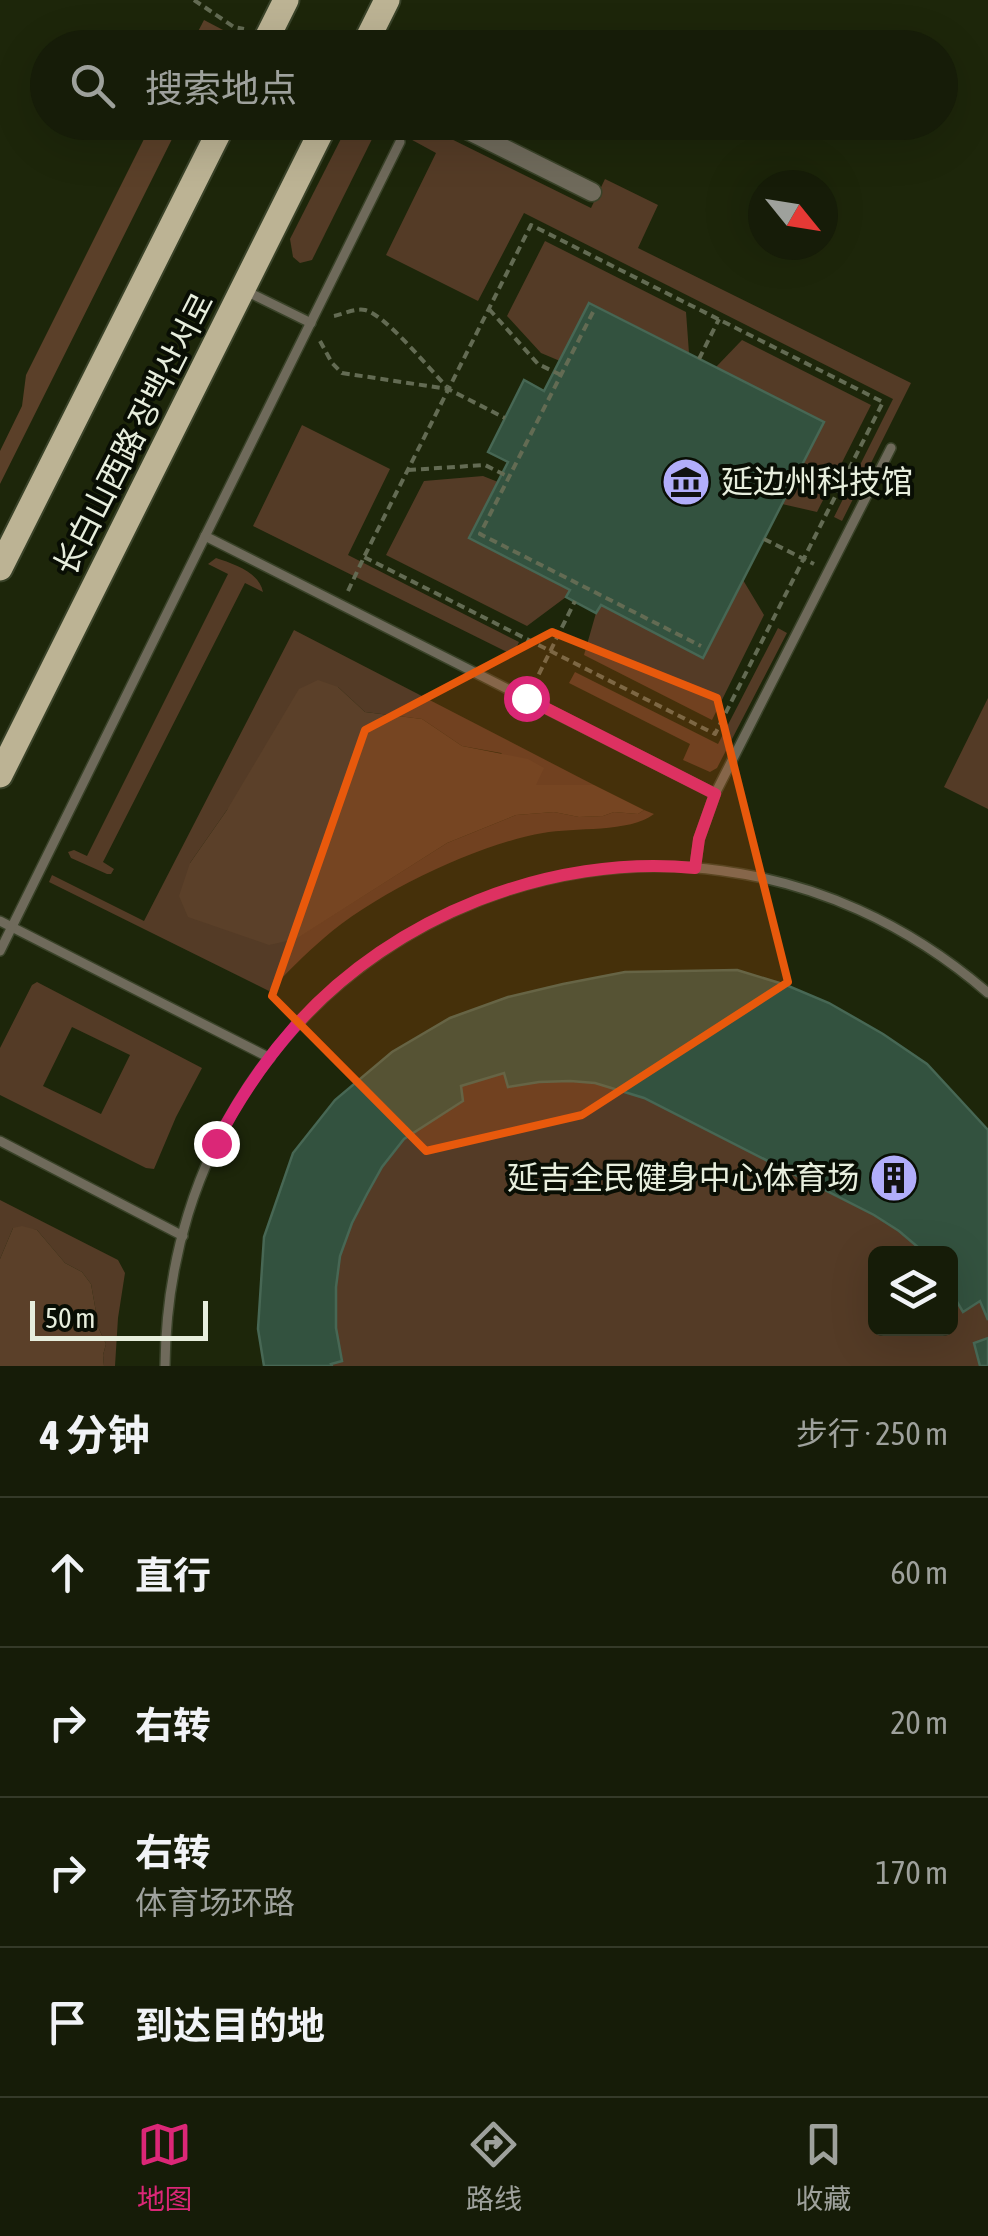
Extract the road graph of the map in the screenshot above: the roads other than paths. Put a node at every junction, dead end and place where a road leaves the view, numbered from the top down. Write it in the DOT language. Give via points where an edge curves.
graph roads {
  1 [pos="286,0"];
  2 [pos="387,0"];
  3 [pos="271,30"];
  4 [pos="373,30"];
  5 [pos="215,140"];
  6 [pos="317,140"];
  7 [pos="487,140"];
  8 [pos="400,142"];
  9 [pos="592,192"];
  10 [pos="243,290"];
  11 [pos="310,323"];
  12 [pos="891,448"];
  13 [pos="205,536"];
  14 [pos="0,568"];
  15 [pos="0,775"];
  16 [pos="715,794"];
  17 [pos="695,868"];
  18 [pos="0,921"];
  19 [pos="12,927"];
  20 [pos="0,951"];
  21 [pos="988,993"];
  22 [pos="270,1058"];
  23 [pos="0,1140"];
  24 [pos="183,1236"];
  25 [pos="165,1366"];
  1 -- 3 [label="main road"];
  2 -- 4 [label="main road"];
  5 -- 14 [label="main road, 长白山西路 장백산서로"];
  6 -- 10 [label="main road, 长白山西路 장백산서로"];
  7 -- 9 [label="street"];
  8 -- 11 [label="lane"];
  10 -- 11 [label="lane"];
  10 -- 15 [label="main road, 长白山西路 장백산서로"];
  11 -- 13 [label="lane"];
  12 -- 16 [label="lane"];
  13 -- 16 [label="lane"];
  13 -- 19 [label="lane"];
  16 -- 17 [label="lane"];
  17 -- 21 [label="lane" via="762,877 843,902 918,941"];
  17 -- 22 [label="lane" via="593,870 470,904 360,967 296,1024"];
  18 -- 19 [label="lane"];
  19 -- 20 [label="lane"];
  19 -- 22 [label="lane"];
  22 -- 24 [label="lane" via="216,1143"];
  23 -- 24 [label="lane"];
  24 -- 25 [label="lane" via="166,1321"];
}
